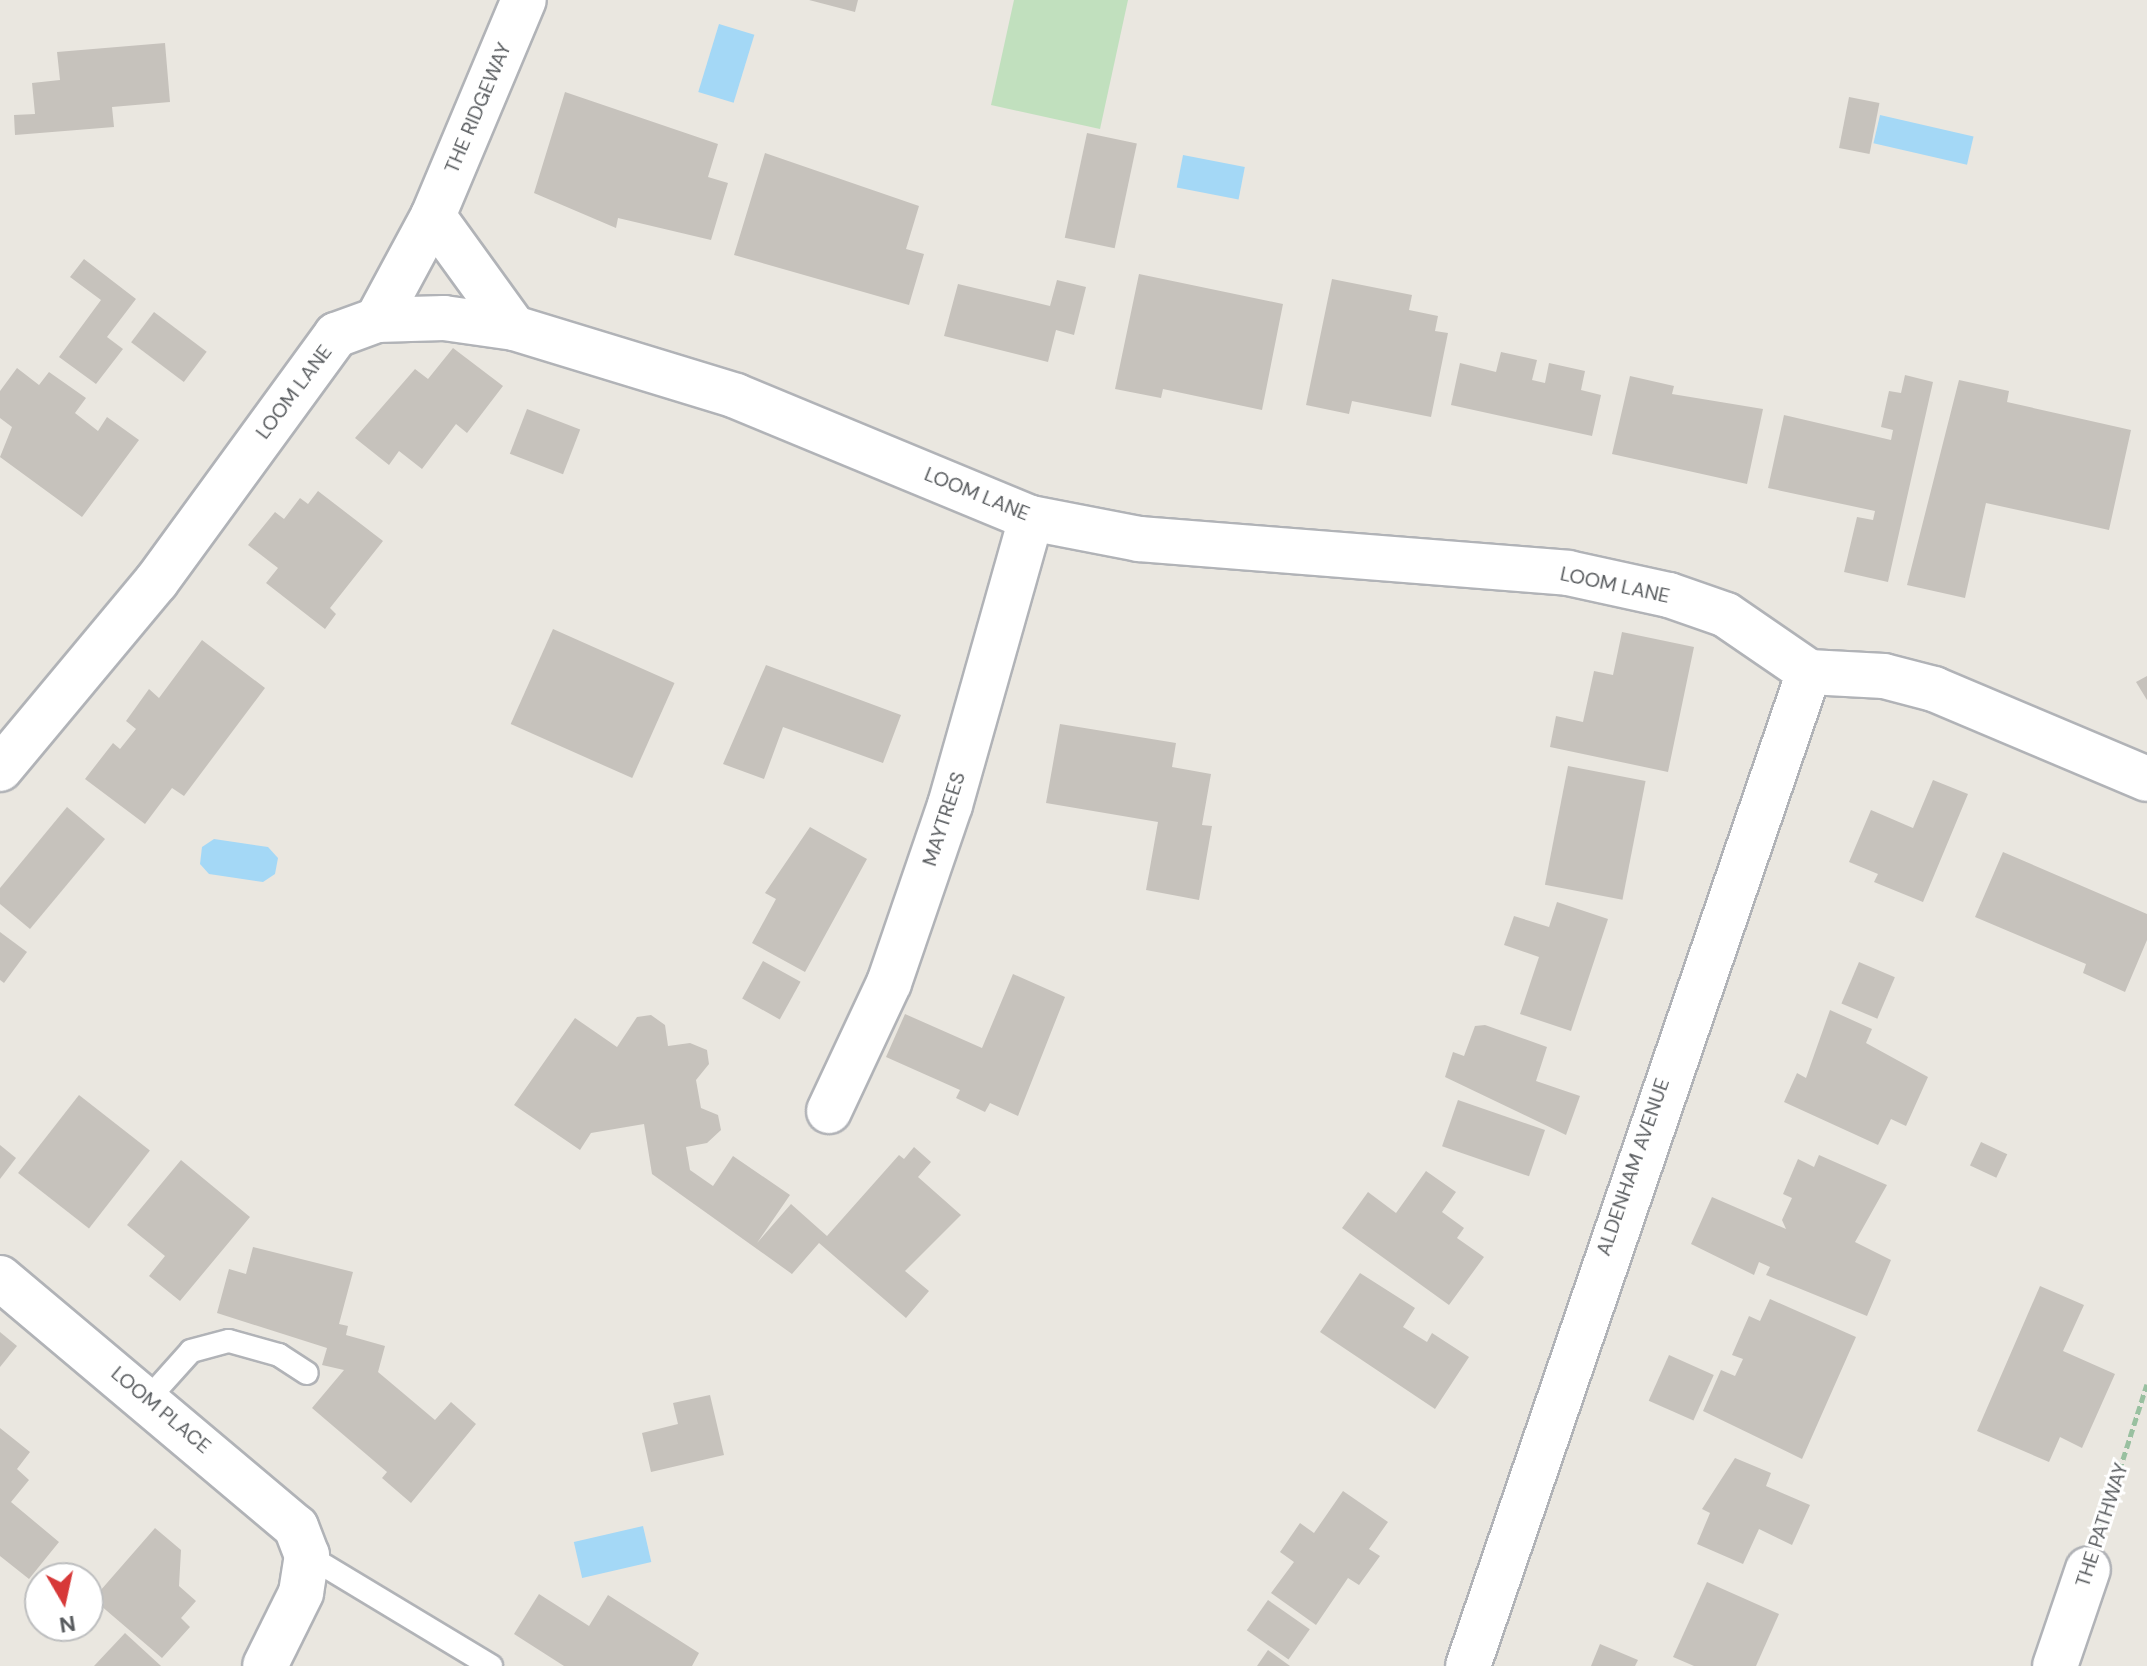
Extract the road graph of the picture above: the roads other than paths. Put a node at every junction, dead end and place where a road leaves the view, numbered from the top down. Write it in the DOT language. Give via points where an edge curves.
graph roads {
  1 [pos="524,0"];
  2 [pos="433,216"];
  3 [pos="377,320"];
  4 [pos="514,328"];
  5 [pos="1031,518"];
  6 [pos="1809,672"];
  7 [pos="0,769"];
  8 [pos="2147,779"];
  9 [pos="829,1111"];
  10 [pos="0,1278"];
  11 [pos="307,1373"];
  12 [pos="148,1399"];
  13 [pos="307,1555"];
  14 [pos="2088,1569"];
  15 [pos="265,1666"];
  16 [pos="491,1666"];
  17 [pos="1468,1666"];
  18 [pos="2055,1666"];
  1 -- 2 [label="street, THE RIDGEWAY"];
  2 -- 3 [label="street, THE RIDGEWAY"];
  2 -- 4 [label="street"];
  3 -- 4 [label="street, LOOM LANE" via="444,318"];
  3 -- 7 [label="street, LOOM LANE" via="336,335 156,582"];
  4 -- 5 [label="street, LOOM LANE" via="736,396"];
  5 -- 6 [label="street, LOOM LANE" via="1139,539 1568,573 1726,615"];
  5 -- 9 [label="street, MAYTREES" via="945,820 889,983"];
  6 -- 8 [label="street" via="1884,676 1934,689"];
  6 -- 17 [label="street, ALDENHAM AVENUE" via="1555,1394"];
  10 -- 12 [label="street, LOOM PLACE"];
  11 -- 12 [label="lane" via="265,1349 229,1341 191,1351"];
  12 -- 13 [label="street, LOOM PLACE" via="296,1527"];
  13 -- 15 [label="street" via="301,1593"];
  13 -- 16 [label="lane"];
  14 -- 18 [label="street, THE PATHWAY"];
}
